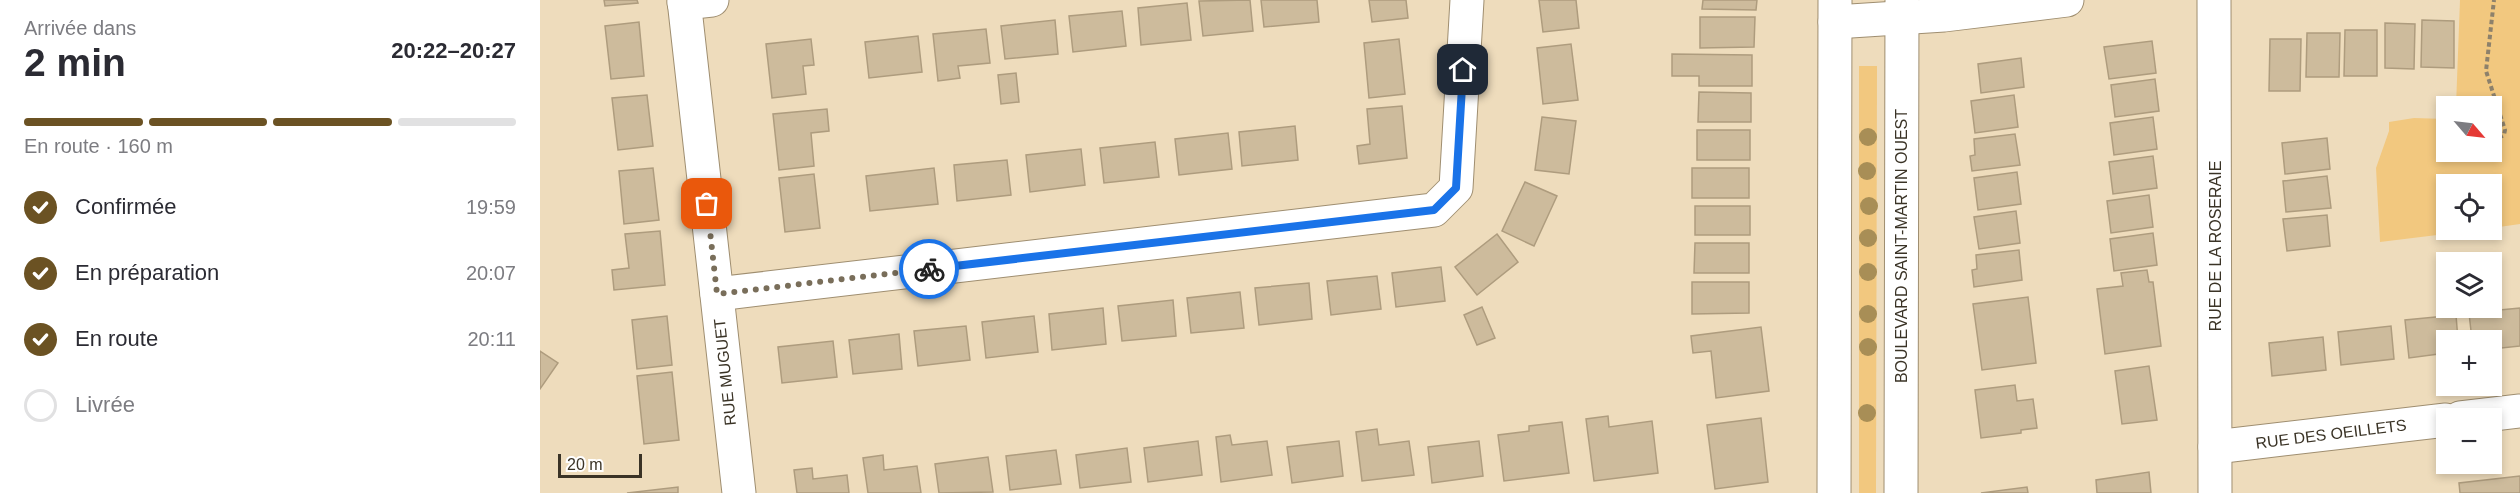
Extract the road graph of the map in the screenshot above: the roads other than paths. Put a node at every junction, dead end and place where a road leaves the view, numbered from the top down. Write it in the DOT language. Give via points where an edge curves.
graph roads {
  1 [pos="1467,0"];
  2 [pos="2067,0"];
  3 [pos="2214,0"];
  4 [pos="694,1"];
  5 [pos="1902,9"];
  6 [pos="1835,11"];
  7 [pos="717,294"];
  8 [pos="2520,411"];
  9 [pos="2502,413"];
  10 [pos="2436,421"];
  11 [pos="2215,447"];
  12 [pos="739,493"];
  13 [pos="1834,493"];
  14 [pos="1901,493"];
  15 [pos="2215,493"];
  1 -- 7 [label="street" via="1456,188 1434,210"];
  2 -- 5 [label="street"];
  3 -- 11 [label="street, RUE DE LA ROSERAIE"];
  4 -- 7 [label="street, RUE MUGUET"];
  5 -- 6 [label="street"];
  5 -- 14 [label="street, BOULEVARD SAINT-MARTIN OUEST"];
  6 -- 13 [label="street"];
  7 -- 12 [label="street, RUE MUGUET"];
  8 -- 9 [label="street"];
  10 -- 11 [label="street, RUE DES OEILLETS"];
  11 -- 15 [label="street, RUE DE LA ROSERAIE"];
}
